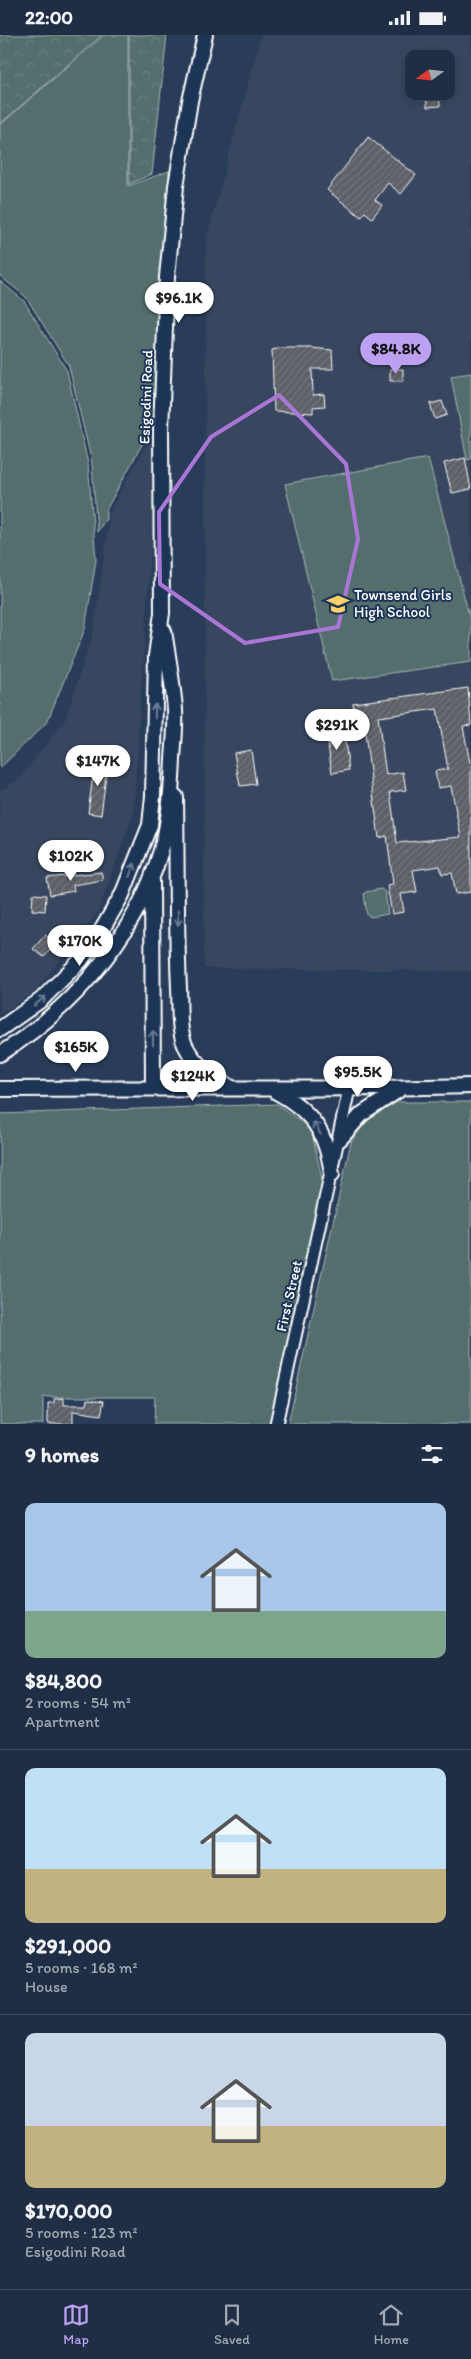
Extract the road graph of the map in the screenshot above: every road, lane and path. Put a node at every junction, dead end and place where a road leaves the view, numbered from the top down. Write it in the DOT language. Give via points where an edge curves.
graph roads {
  1 [pos="205,35"];
  2 [pos="162,613"];
  3 [pos="175,711"];
  4 [pos="150,825"];
  5 [pos="152,874"];
  6 [pos="0,1029"];
  7 [pos="0,1054"];
  8 [pos="471,1086"];
  9 [pos="153,1087"];
  10 [pos="402,1088"];
  11 [pos="0,1089"];
  12 [pos="234,1089"];
  13 [pos="349,1089"];
  14 [pos="272,1090"];
  15 [pos="340,1139"];
  16 [pos="332,1174"];
  17 [pos="276,1424"];
  1 -- 2 [label="main road, Esigodini Road" via="176,186 167,277 161,430"];
  2 -- 3 [label="main road, Esigodini Road"];
  4 -- 2 [label="main road, Esigodini Road, one-way" via="156,656"];
  3 -- 5 [label="main road, Esigodini Road" via="165,835"];
  3 -- 12 [label="main road, one-way" via="181,1030 185,1045 200,1067"];
  4 -- 5 [label="main road"];
  6 -- 4 [label="main road, Esigodini Road, one-way" via="41,1000 80,960 100,933 122,895"];
  5 -- 7 [label="main road, Esigodini Road" via="138,908 83,987 21,1041"];
  9 -- 5 [label="main road, one-way"];
  8 -- 10 [label="main road"];
  9 -- 11 [label="main road"];
  9 -- 12 [label="main road"];
  10 -- 13 [label="main road"];
  10 -- 15 [label="main road" via="362,1114"];
  12 -- 14 [label="main road"];
  13 -- 14 [label="main road"];
  13 -- 15 [label="street, First Street"];
  16 -- 14 [label="main road, one-way" via="326,1144 312,1119 296,1103"];
  15 -- 16 [label="street, First Street"];
  16 -- 17 [label="street, First Street"];
}
